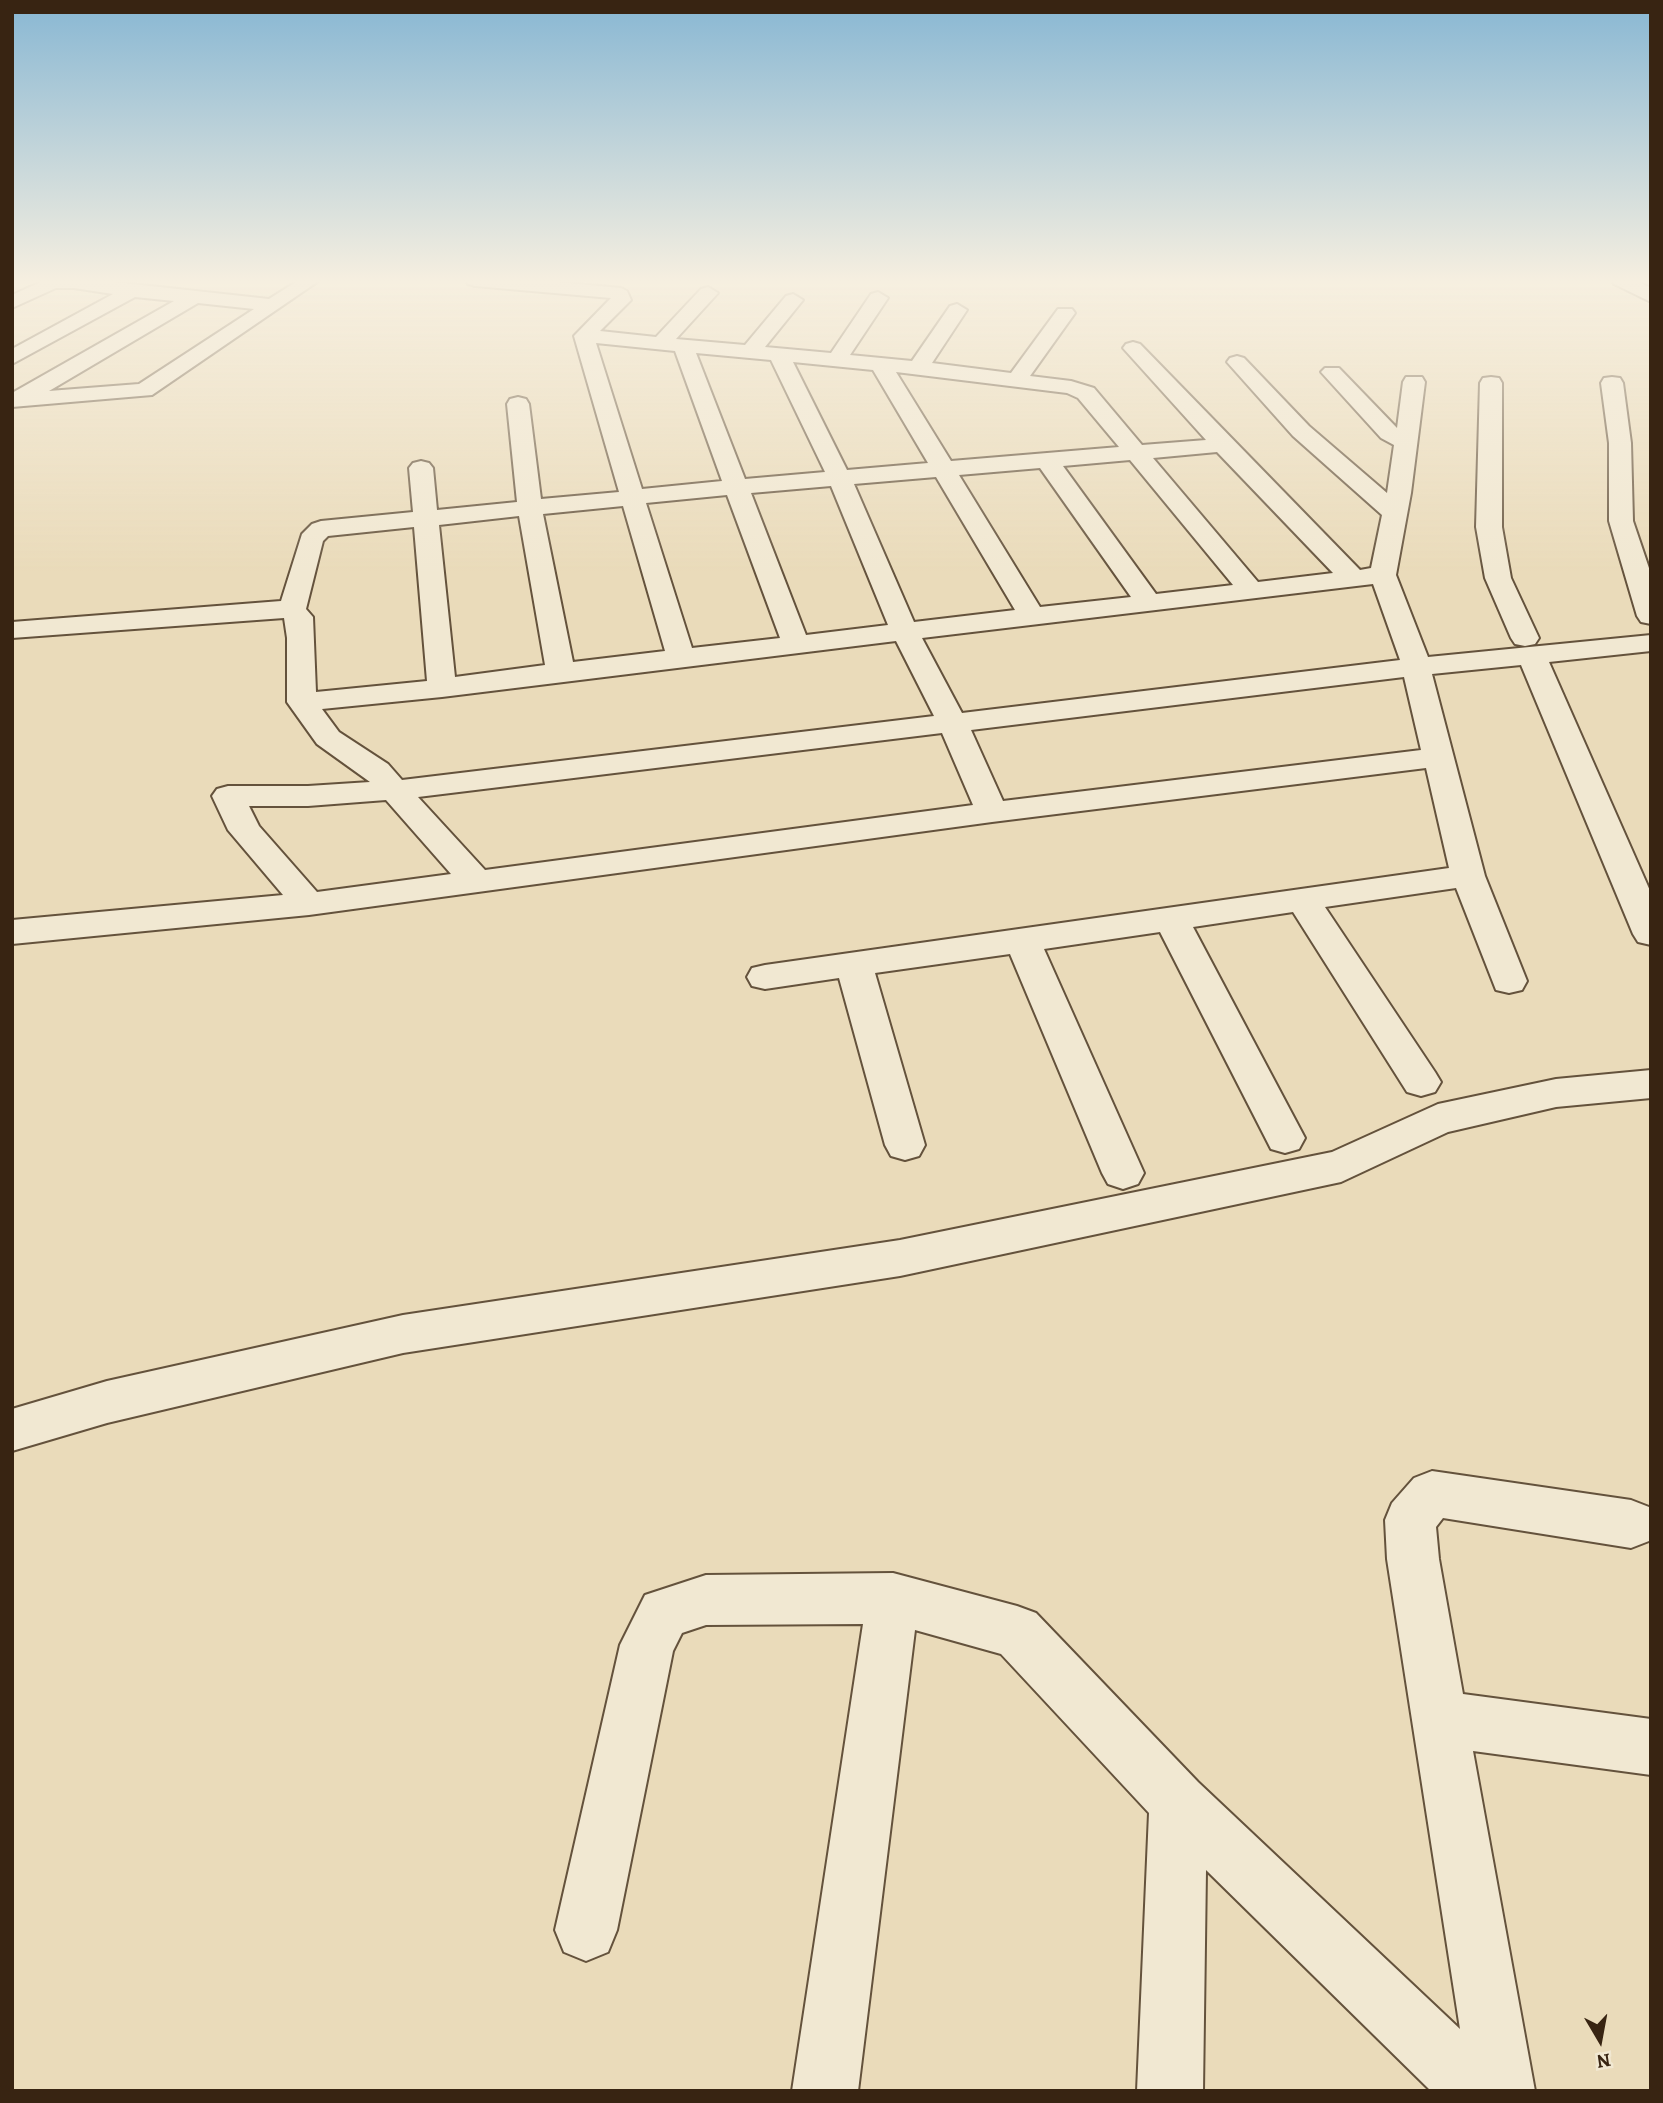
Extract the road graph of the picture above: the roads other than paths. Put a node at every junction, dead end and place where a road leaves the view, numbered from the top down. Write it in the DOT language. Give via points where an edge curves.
graph roads {
  1 [pos="54,378"];
  2 [pos="162,378"];
  3 [pos="597,378"];
  4 [pos="686,378"];
  5 [pos="790,378"];
  6 [pos="889,378"];
  7 [pos="1010,378"];
  8 [pos="1161,378"];
  9 [pos="1252,378"];
  10 [pos="1338,378"];
  11 [pos="1018,379"];
  12 [pos="1414,382"];
  13 [pos="1492,383"];
  14 [pos="1612,383"];
  15 [pos="14,401"];
  16 [pos="518,404"];
  17 [pos="1406,443"];
  18 [pos="1223,445"];
  19 [pos="1137,451"];
  20 [pos="1046,459"];
  21 [pos="421,468"];
  22 [pos="942,469"];
  23 [pos="840,479"];
  24 [pos="736,487"];
  25 [pos="634,498"];
  26 [pos="530,509"];
  27 [pos="1395,513"];
  28 [pos="426,518"];
  29 [pos="1368,577"];
  30 [pos="1252,591"];
  31 [pos="1149,603"];
  32 [pos="292,610"];
  33 [pos="1032,616"];
  34 [pos="1651,616"];
  35 [pos="1651,622"];
  36 [pos="12,630"];
  37 [pos="905,632"];
  38 [pos="1651,643"];
  39 [pos="796,644"];
  40 [pos="1528,647"];
  41 [pos="681,659"];
  42 [pos="1414,659"];
  43 [pos="561,672"];
  44 [pos="442,688"];
  45 [pos="302,702"];
  46 [pos="947,712"];
  47 [pos="1438,757"];
  48 [pos="386,780"];
  49 [pos="992,812"];
  50 [pos="1468,876"];
  51 [pos="476,881"];
  52 [pos="1303,900"];
  53 [pos="309,904"];
  54 [pos="1171,919"];
  55 [pos="12,932"];
  56 [pos="1651,934"];
  57 [pos="1022,940"];
  58 [pos="854,965"];
  59 [pos="765,977"];
  60 [pos="1509,981"];
  61 [pos="1421,1082"];
  62 [pos="1651,1084"];
  63 [pos="1284,1138"];
  64 [pos="905,1145"];
  65 [pos="1123,1173"];
  66 [pos="12,1430"];
  67 [pos="1631,1524"];
  68 [pos="893,1598"];
  69 [pos="1440,1718"];
  70 [pos="1651,1747"];
  71 [pos="1178,1802"];
  72 [pos="586,1930"];
  73 [pos="825,2091"];
  74 [pos="1170,2091"];
  75 [pos="1478,2091"];
  76 [pos="1502,2091"];
  1 -- 15 [label="street"];
  2 -- 15 [label="street" via="144,390"];
  3 -- 25 [label="street"];
  4 -- 24 [label="street"];
  5 -- 23 [label="street"];
  6 -- 22 [label="street"];
  7 -- 11 [label="street"];
  8 -- 18 [label="street"];
  9 -- 27 [label="street" via="1301,431"];
  10 -- 17 [label="street" via="1389,433"];
  11 -- 19 [label="street" via="1086,393"];
  12 -- 17 [label="street"];
  13 -- 40 [label="street" via="1489,527 1498,578"];
  14 -- 34 [label="street" via="1620,443 1621,521"];
  16 -- 26 [label="street"];
  17 -- 27 [label="street"];
  18 -- 19 [label="street"];
  18 -- 29 [label="street"];
  19 -- 20 [label="street"];
  19 -- 30 [label="street"];
  20 -- 22 [label="street"];
  20 -- 31 [label="street"];
  21 -- 28 [label="street"];
  22 -- 23 [label="street"];
  22 -- 33 [label="street"];
  23 -- 24 [label="street"];
  23 -- 37 [label="street"];
  24 -- 25 [label="street"];
  24 -- 39 [label="street"];
  25 -- 26 [label="street"];
  25 -- 41 [label="street"];
  26 -- 28 [label="street"];
  26 -- 43 [label="street"];
  27 -- 29 [label="street"];
  28 -- 32 [label="street" via="321,529 313,534"];
  28 -- 44 [label="street"];
  29 -- 30 [label="street"];
  29 -- 42 [label="street"];
  30 -- 31 [label="street"];
  31 -- 33 [label="street"];
  32 -- 36 [label="street"];
  32 -- 45 [label="street" via="299,617"];
  33 -- 37 [label="street"];
  35 -- 40 [label="street"];
  37 -- 39 [label="street"];
  37 -- 46 [label="street"];
  38 -- 40 [label="street"];
  39 -- 41 [label="street"];
  40 -- 42 [label="street"];
  40 -- 56 [label="street"];
  41 -- 43 [label="street"];
  42 -- 46 [label="street"];
  42 -- 47 [label="street"];
  43 -- 44 [label="street"];
  44 -- 45 [label="street"];
  45 -- 48 [label="street" via="328,738"];
  46 -- 48 [label="street"];
  46 -- 49 [label="street"];
  47 -- 49 [label="street"];
  47 -- 50 [label="street"];
  48 -- 51 [label="street"];
  48 -- 53 [label="street" via="308,796 228,796 244,830"];
  49 -- 51 [label="street"];
  50 -- 52 [label="street"];
  50 -- 60 [label="street"];
  51 -- 53 [label="street"];
  52 -- 54 [label="street"];
  52 -- 61 [label="street"];
  53 -- 55 [label="street"];
  54 -- 57 [label="street"];
  54 -- 63 [label="street"];
  57 -- 58 [label="street"];
  57 -- 65 [label="street"];
  58 -- 59 [label="street"];
  58 -- 64 [label="street"];
  62 -- 66 [label="street" via="1556,1093 1438,1119 1341,1166 900,1258 403,1335 107,1402"];
  67 -- 69 [label="street" via="1432,1494 1410,1520"];
  68 -- 71 [label="street" via="1017,1632"];
  68 -- 72 [label="street" via="706,1601 664,1613 646,1645"];
  68 -- 73 [label="street"];
  69 -- 70 [label="street"];
  69 -- 76 [label="street"];
  71 -- 74 [label="street"];
  71 -- 75 [label="street"];
}
